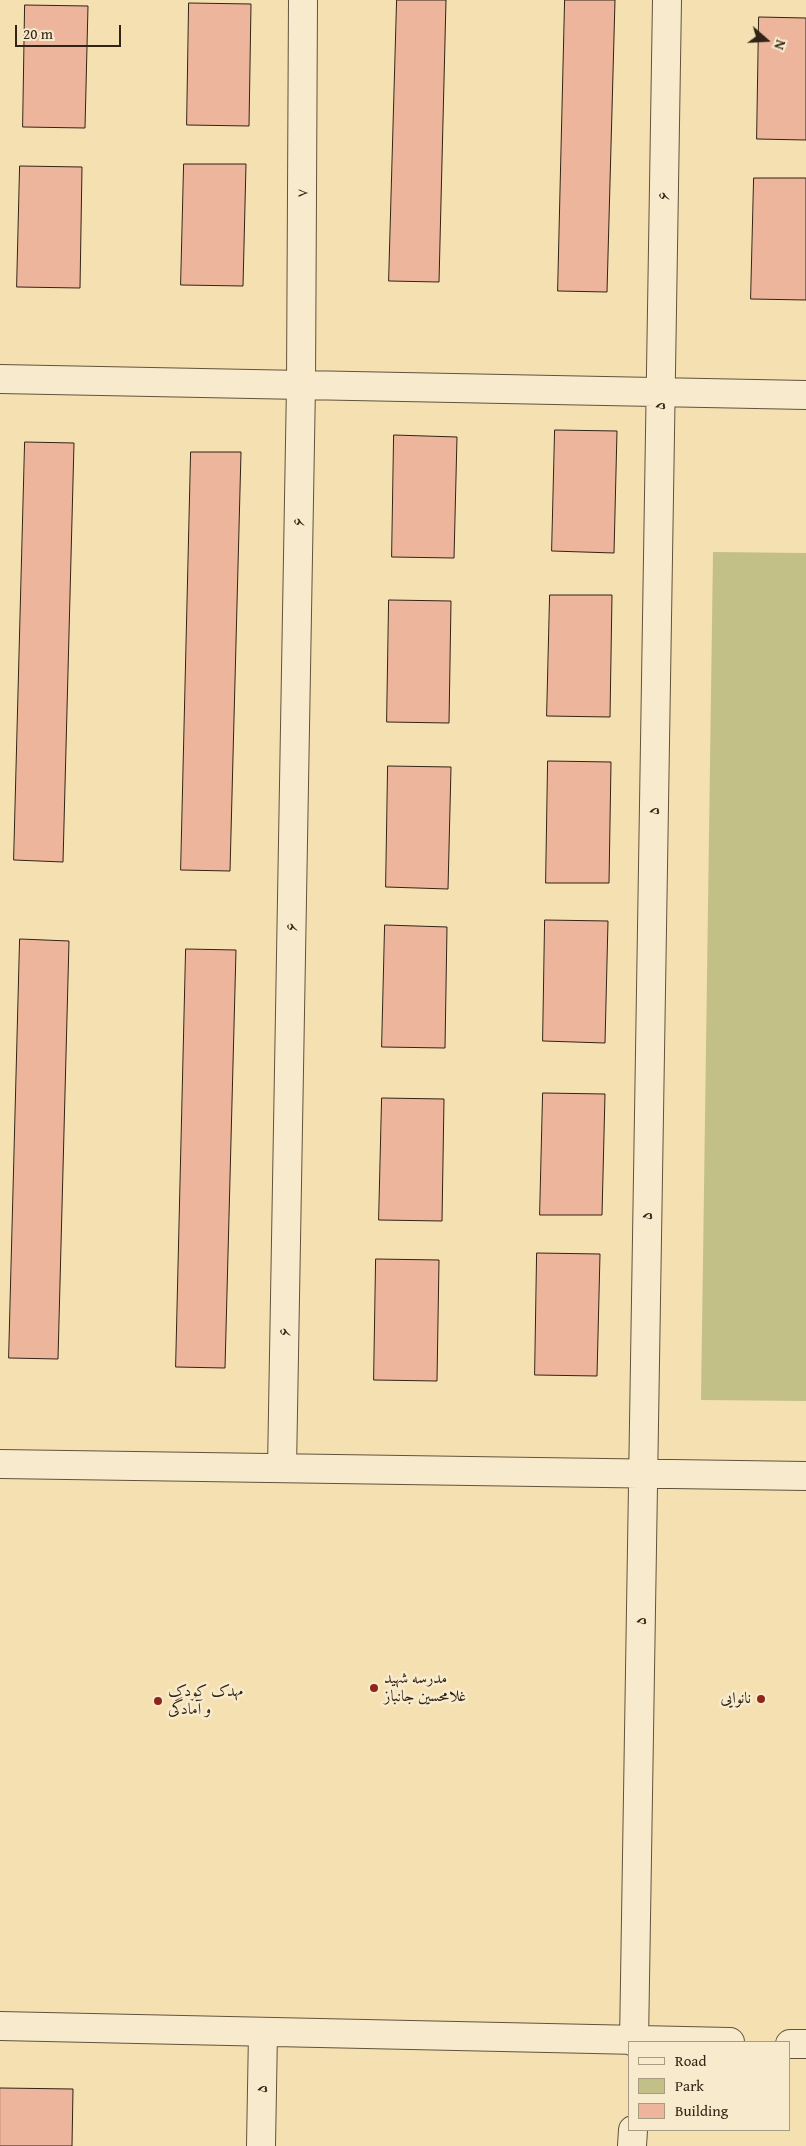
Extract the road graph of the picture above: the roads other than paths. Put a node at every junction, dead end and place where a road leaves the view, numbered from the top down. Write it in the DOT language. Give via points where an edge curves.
graph roads {
  1 [pos="303,0"];
  2 [pos="667,0"];
  3 [pos="0,379"];
  4 [pos="301,385"];
  5 [pos="660,392"];
  6 [pos="806,395"];
  7 [pos="0,1464"];
  8 [pos="282,1468"];
  9 [pos="643,1473"];
  10 [pos="806,1476"];
  11 [pos="0,2026"];
  12 [pos="263,2032"];
  13 [pos="634,2041"];
  14 [pos="791,2044"];
  15 [pos="806,2044"];
  16 [pos="633,2131"];
  17 [pos="261,2146"];
  18 [pos="632,2146"];
  1 -- 4 [label="street, ۷"];
  2 -- 5 [label="street, ۶"];
  3 -- 4 [label="street"];
  4 -- 5 [label="street"];
  4 -- 8 [label="street, ۶"];
  5 -- 6 [label="street"];
  5 -- 9 [label="street, ۵"];
  7 -- 8 [label="street"];
  8 -- 9 [label="street"];
  9 -- 10 [label="street"];
  9 -- 13 [label="street, ۵"];
  11 -- 12 [label="street"];
  12 -- 13 [label="street"];
  12 -- 17 [label="street, ۵"];
  14 -- 15 [label="street"];
  16 -- 18 [label="street"];
}
